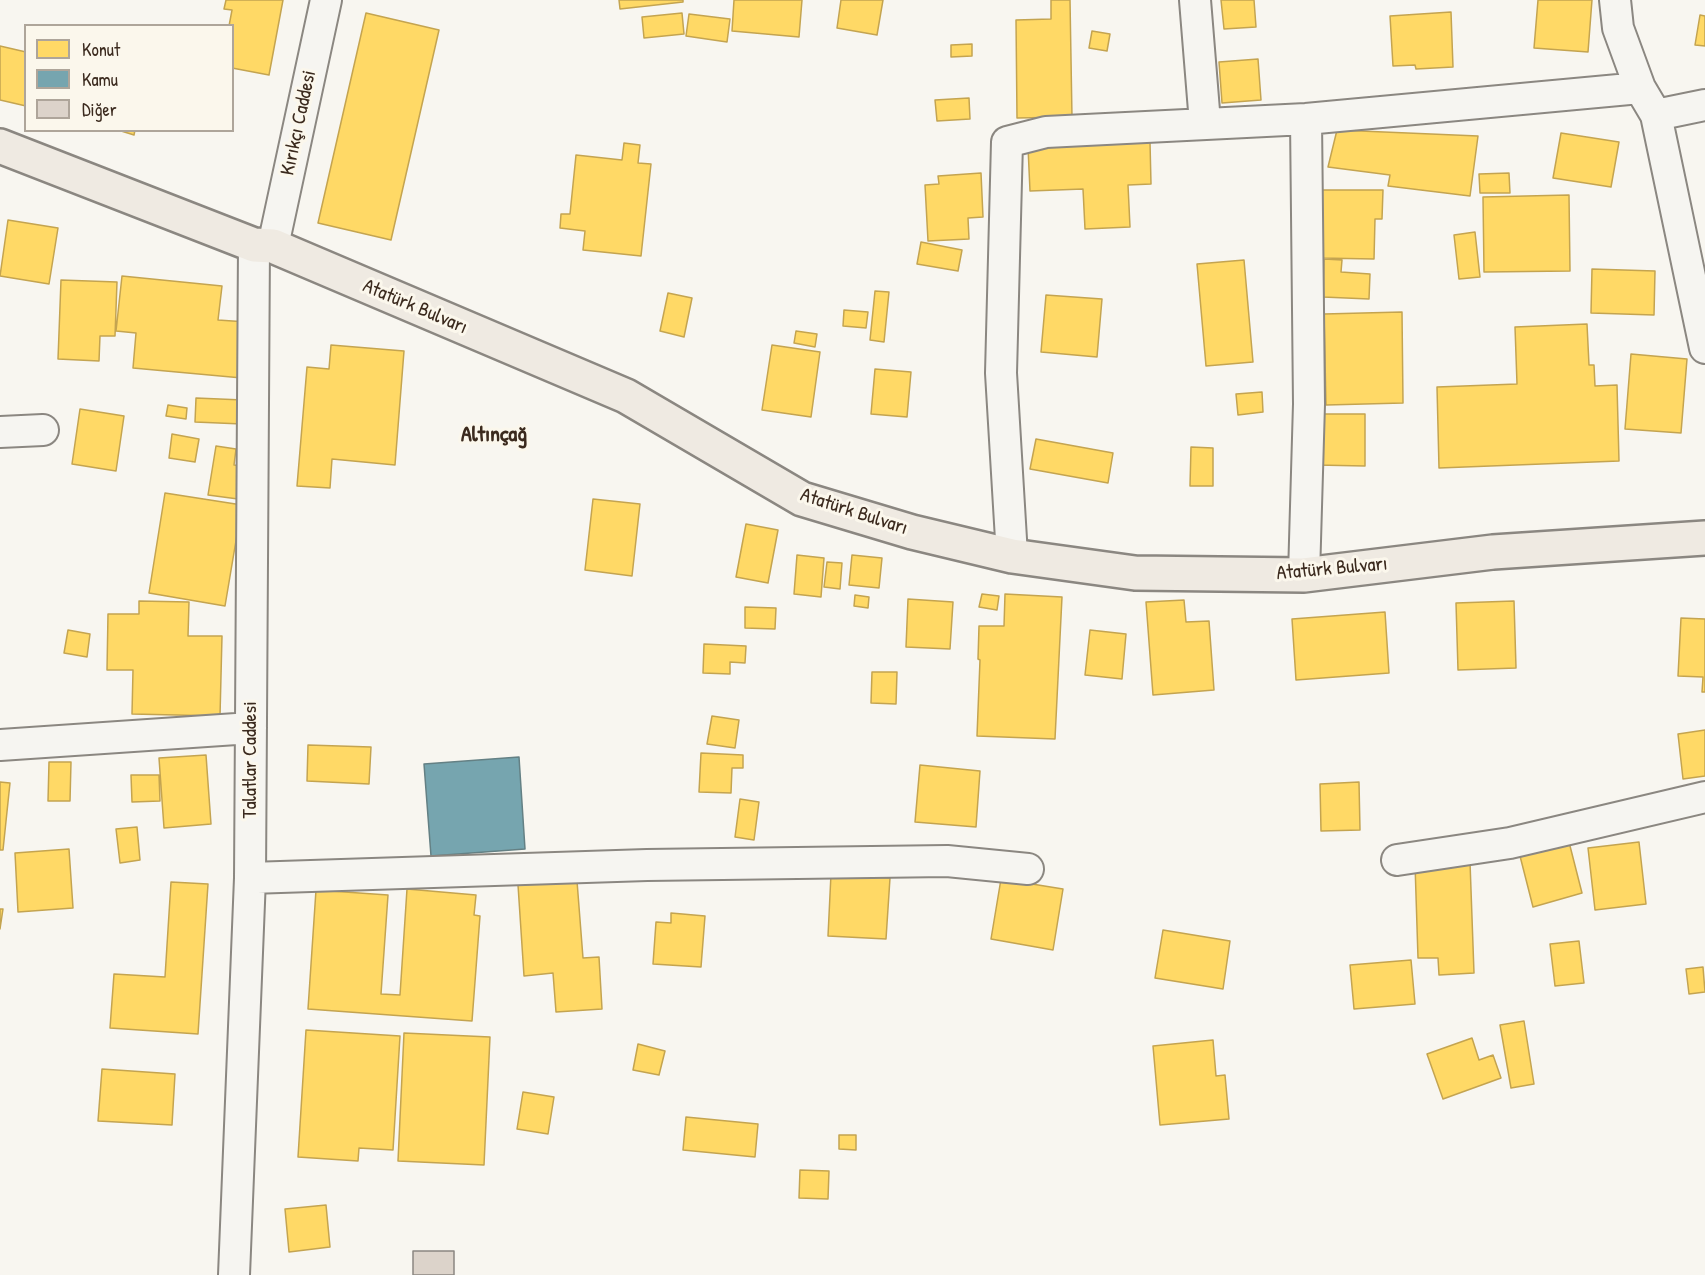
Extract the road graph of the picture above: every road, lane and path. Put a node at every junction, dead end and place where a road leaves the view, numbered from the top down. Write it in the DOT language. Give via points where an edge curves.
graph roads {
  1 [pos="326,0"];
  2 [pos="1195,0"];
  3 [pos="1616,0"];
  4 [pos="1640,88"];
  5 [pos="1705,105"];
  6 [pos="1656,115"];
  7 [pos="1306,119"];
  8 [pos="1205,123"];
  9 [pos="0,146"];
  10 [pos="264,246"];
  11 [pos="1705,348"];
  12 [pos="44,430"];
  13 [pos="0,432"];
  14 [pos="1705,538"];
  15 [pos="1012,556"];
  16 [pos="1304,574"];
  17 [pos="251,728"];
  18 [pos="0,745"];
  19 [pos="1705,797"];
  20 [pos="1397,860"];
  21 [pos="1028,868"];
  22 [pos="250,878"];
  23 [pos="234,1275"];
  1 -- 10 [label="street, Kırıkçı Caddesi"];
  2 -- 8 [label="street"];
  3 -- 4 [label="street" via="1618,28"];
  4 -- 6 [label="street"];
  4 -- 7 [label="street"];
  5 -- 6 [label="street"];
  6 -- 11 [label="street"];
  7 -- 8 [label="street"];
  7 -- 16 [label="street" via="1310,404"];
  8 -- 15 [label="street" via="1046,132 1007,142 1001,373"];
  9 -- 10 [label="main road, Atatürk Bulvarı"];
  10 -- 15 [label="main road, Atatürk Bulvarı" via="626,396 802,499 912,532"];
  10 -- 17 [label="street, Talatlar Caddesi"];
  12 -- 13 [label="street"];
  14 -- 16 [label="main road, Atatürk Bulvarı" via="1493,552"];
  15 -- 16 [label="main road, Atatürk Bulvarı" via="1135,573"];
  17 -- 18 [label="street"];
  17 -- 22 [label="street, Talatlar Caddesi"];
  19 -- 20 [label="street" via="1510,843"];
  21 -- 22 [label="street" via="947,861 646,865"];
  22 -- 23 [label="street, Talatlar Caddesi"];
}
